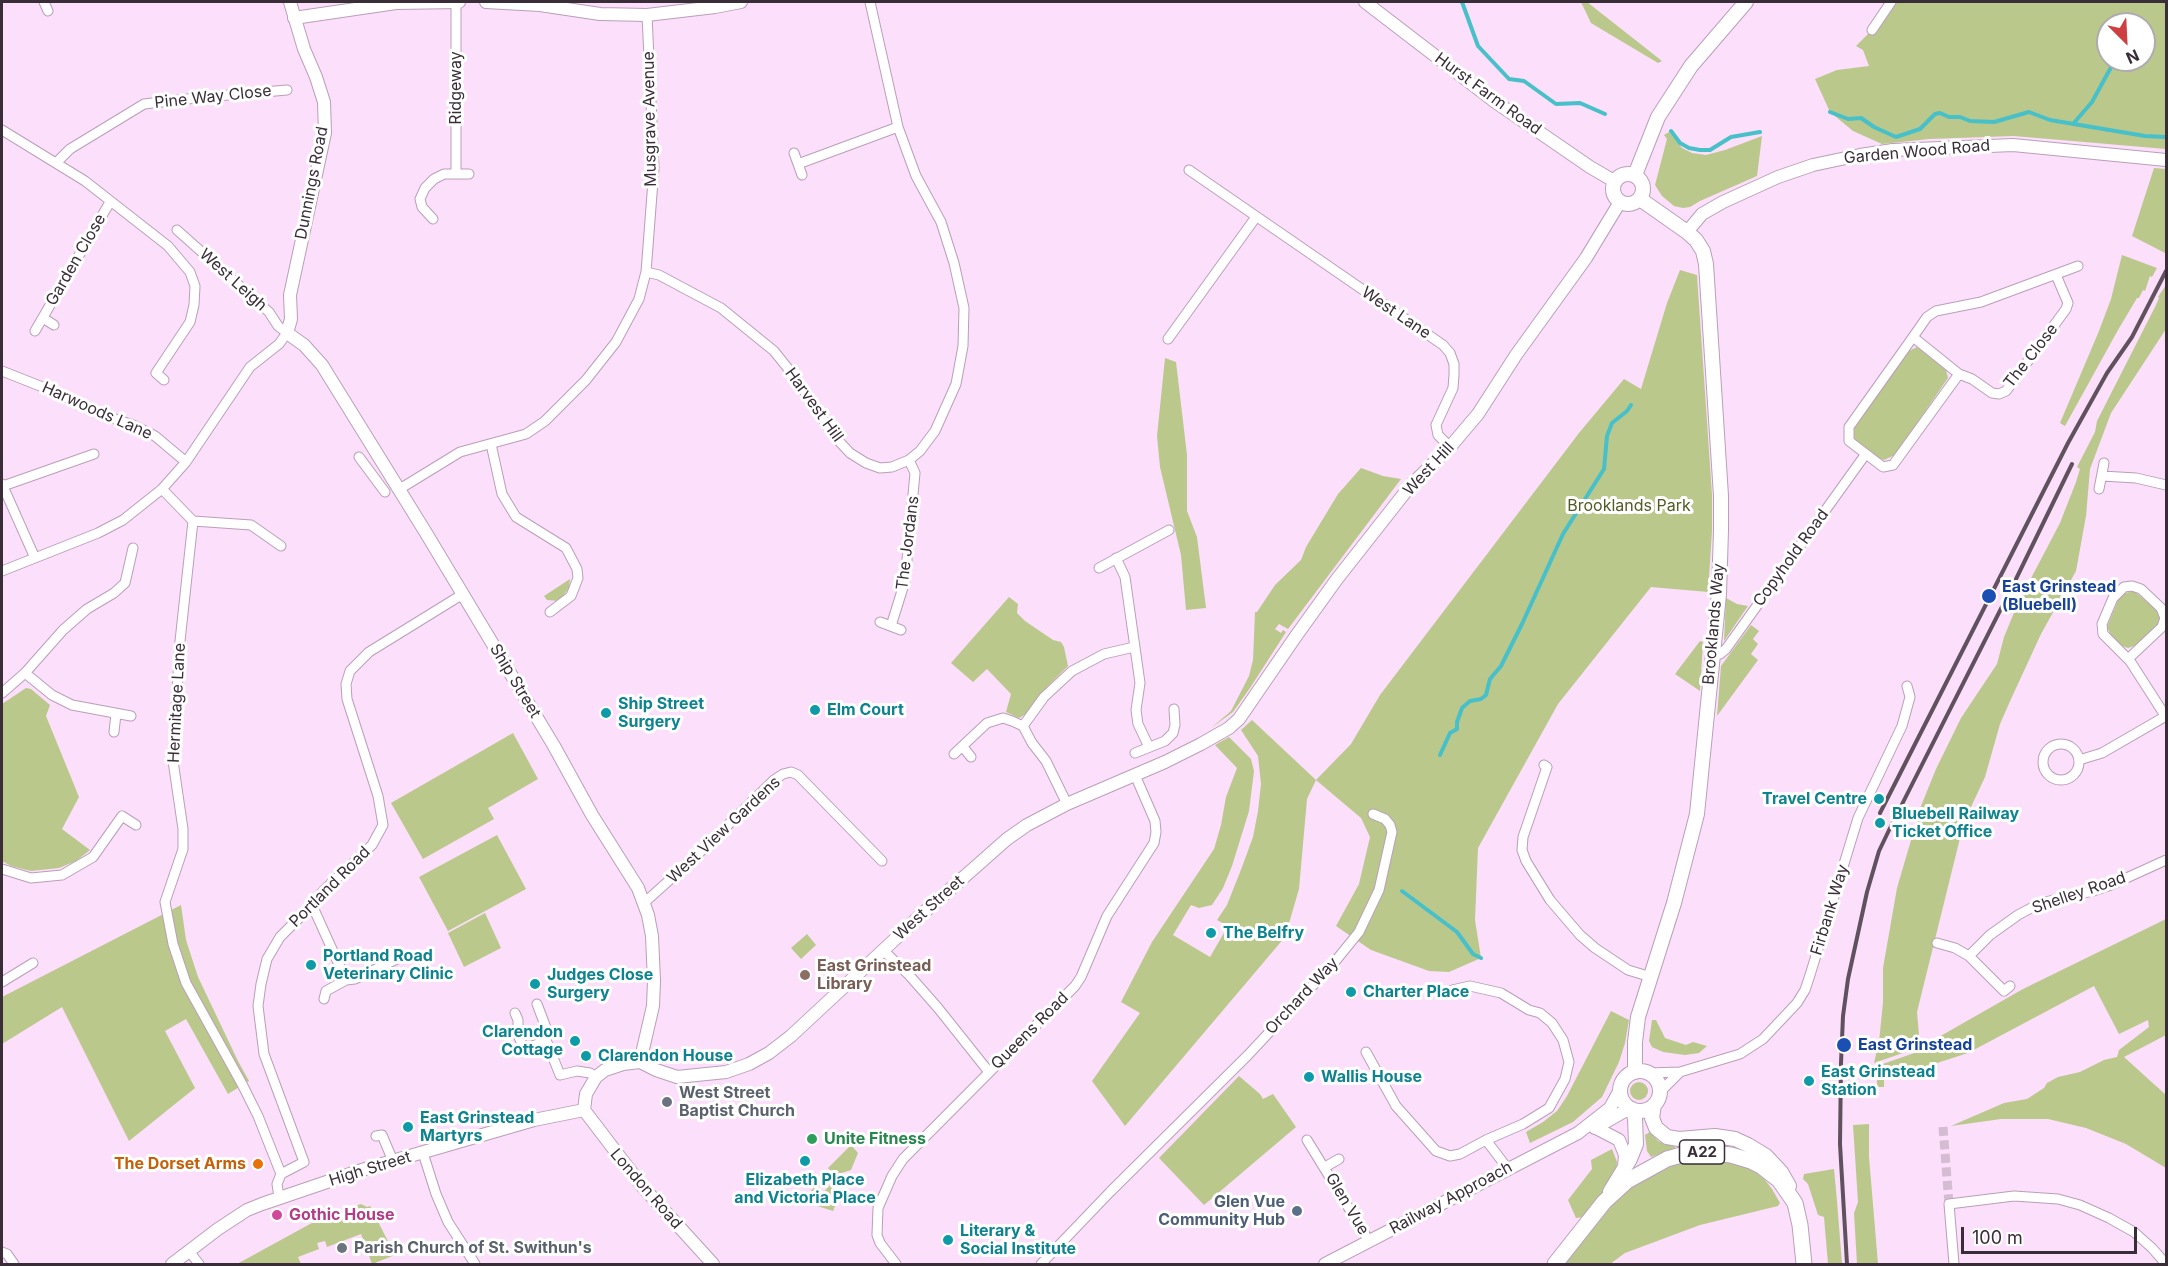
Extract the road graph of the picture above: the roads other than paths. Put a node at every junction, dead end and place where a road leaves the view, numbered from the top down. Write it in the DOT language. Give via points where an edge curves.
graph roads {
  1 [pos="290,2"];
  2 [pos="458,2"];
  3 [pos="486,2"];
  4 [pos="741,2"];
  5 [pos="870,2"];
  6 [pos="1365,2"];
  7 [pos="1746,2"];
  8 [pos="1891,2"];
  9 [pos="647,15"];
  10 [pos="294,18"];
  11 [pos="1872,30"];
  12 [pos="282,87"];
  13 [pos="898,127"];
  14 [pos="2,130"];
  15 [pos="794,153"];
  16 [pos="2166,160"];
  17 [pos="56,163"];
  18 [pos="798,164"];
  19 [pos="1189,170"];
  20 [pos="456,174"];
  21 [pos="469,174"];
  22 [pos="801,175"];
  23 [pos="1635,175"];
  24 [pos="1614,181"];
  25 [pos="1640,199"];
  26 [pos="110,202"];
  27 [pos="1620,202"];
  28 [pos="1256,217"];
  29 [pos="433,219"];
  30 [pos="177,230"];
  31 [pos="1687,232"];
  32 [pos="2078,266"];
  33 [pos="646,272"];
  34 [pos="2056,274"];
  35 [pos="43,318"];
  36 [pos="54,326"];
  37 [pos="35,331"];
  38 [pos="286,333"];
  39 [pos="1913,337"];
  40 [pos="1168,339"];
  41 [pos="147,368"];
  42 [pos="2,371"];
  43 [pos="156,373"];
  44 [pos="1959,374"];
  45 [pos="164,380"];
  46 [pos="491,444"];
  47 [pos="1450,447"];
  48 [pos="94,454"];
  49 [pos="1865,454"];
  50 [pos="359,457"];
  51 [pos="909,460"];
  52 [pos="186,462"];
  53 [pos="2104,463"];
  54 [pos="384,467"];
  55 [pos="372,475"];
  56 [pos="2102,476"];
  57 [pos="2,485"];
  58 [pos="2166,485"];
  59 [pos="162,489"];
  60 [pos="2099,489"];
  61 [pos="398,490"];
  62 [pos="385,492"];
  63 [pos="193,521"];
  64 [pos="1169,530"];
  65 [pos="281,546"];
  66 [pos="133,548"];
  67 [pos="35,558"];
  68 [pos="1116,558"];
  69 [pos="1099,568"];
  70 [pos="2,570"];
  71 [pos="463,594"];
  72 [pos="550,612"];
  73 [pos="880,622"];
  74 [pos="891,626"];
  75 [pos="901,630"];
  76 [pos="1134,647"];
  77 [pos="1713,654"];
  78 [pos="2128,659"];
  79 [pos="25,673"];
  80 [pos="1907,686"];
  81 [pos="2,693"];
  82 [pos="1174,709"];
  83 [pos="116,714"];
  84 [pos="131,716"];
  85 [pos="2166,717"];
  86 [pos="1023,726"];
  87 [pos="1229,728"];
  88 [pos="114,732"];
  89 [pos="963,747"];
  90 [pos="1149,747"];
  91 [pos="1135,753"];
  92 [pos="954,754"];
  93 [pos="971,757"];
  94 [pos="2079,760"];
  95 [pos="1544,765"];
  96 [pos="1135,775"];
  97 [pos="1067,804"];
  98 [pos="1373,814"];
  99 [pos="136,825"];
  100 [pos="2166,860"];
  101 [pos="882,861"];
  102 [pos="2,869"];
  103 [pos="644,903"];
  104 [pos="312,905"];
  105 [pos="1937,943"];
  106 [pos="883,950"];
  107 [pos="1969,956"];
  108 [pos="399,958"];
  109 [pos="33,963"];
  110 [pos="1651,977"];
  111 [pos="346,980"];
  112 [pos="2,982"];
  113 [pos="2010,986"];
  114 [pos="1452,990"];
  115 [pos="324,999"];
  116 [pos="537,1004"];
  117 [pos="515,1013"];
  118 [pos="546,1040"];
  119 [pos="1366,1052"];
  120 [pos="640,1062"];
  121 [pos="989,1072"];
  122 [pos="1641,1072"];
  123 [pos="1680,1072"];
  124 [pos="596,1077"];
  125 [pos="1620,1090"];
  126 [pos="1657,1098"];
  127 [pos="1631,1108"];
  128 [pos="584,1110"];
  129 [pos="1596,1128"];
  130 [pos="1578,1133"];
  131 [pos="376,1136"];
  132 [pos="1307,1140"];
  133 [pos="1486,1140"];
  134 [pos="423,1153"];
  135 [pos="1339,1159"];
  136 [pos="393,1161"];
  137 [pos="1325,1167"];
  138 [pos="1508,1169"];
  139 [pos="1623,1172"];
  140 [pos="281,1174"];
  141 [pos="279,1197"];
  142 [pos="1604,1202"];
  143 [pos="1795,1203"];
  144 [pos="1369,1241"];
  145 [pos="189,1251"];
  146 [pos="2,1252"];
  147 [pos="14,1264"];
  148 [pos="172,1264"];
  149 [pos="199,1264"];
  150 [pos="475,1264"];
  151 [pos="713,1264"];
  152 [pos="896,1264"];
  153 [pos="1041,1264"];
  154 [pos="1325,1264"];
  155 [pos="1555,1264"];
  156 [pos="1804,1264"];
  157 [pos="1954,1264"];
  158 [pos="2166,1264"];
  1 -- 10 [label="street, Dunnings Road"];
  2 -- 10 [label="street" via="396,3"];
  2 -- 20 [label="street, Ridgeway"];
  3 -- 9 [label="street"];
  4 -- 9 [label="street"];
  5 -- 13 [label="street"];
  6 -- 24 [label="street, Hurst Farm Road" via="1494,101"];
  7 -- 23 [label="main road" via="1691,66 1658,117"];
  8 -- 11 [label="street"];
  9 -- 33 [label="street, Musgrave Avenue" via="654,168"];
  10 -- 38 [label="street, Dunnings Road" via="324,102 325,133 290,295 291,319"];
  12 -- 17 [label="street, Pine Way Close" via="144,104 70,149"];
  13 -- 18 [label="street"];
  13 -- 51 [label="street" via="916,176 941,222 964,308 956,384 935,431"];
  14 -- 17 [label="street"];
  15 -- 18 [label="street"];
  16 -- 31 [label="street, Garden Wood Road" via="2013,145 1860,154 1778,177 1702,214"];
  17 -- 26 [label="street"];
  18 -- 22 [label="street"];
  19 -- 28 [label="street, West Lane"];
  20 -- 21 [label="street"];
  20 -- 29 [label="street" via="444,174 425,188 420,199 422,207"];
  23 -- 24 [label="main road" via="1620,175"];
  23 -- 25 [label="main road" via="1642,181"];
  24 -- 27 [label="main road" via="1614,196"];
  25 -- 27 [label="main road" via="1634,203"];
  25 -- 31 [label="main road, Brooklands Way"];
  26 -- 35 [label="street, Garden Close"];
  26 -- 43 [label="street" via="168,246 195,286 190,322"];
  27 -- 47 [label="street, West Hill" via="1561,295 1478,414"];
  28 -- 40 [label="street"];
  28 -- 47 [label="street, West Lane" via="1443,345 1454,364 1453,388 1436,425 1438,435"];
  30 -- 38 [label="street, West Leigh" via="269,312"];
  31 -- 77 [label="main road, Brooklands Way" via="1703,251 1706,264 1721,485 1719,594"];
  32 -- 34 [label="street"];
  33 -- 46 [label="street, Musgrave Avenue" via="639,298 616,342 586,380 526,434"];
  33 -- 51 [label="street, Harvest Hill" via="721,308 774,351 850,453 880,468"];
  34 -- 39 [label="street" via="1981,302 1936,311"];
  34 -- 44 [label="street, The Close" via="2068,303 2066,309 2006,391 1992,393"];
  35 -- 36 [label="street, Garden Close"];
  35 -- 37 [label="street, Garden Close"];
  38 -- 52 [label="street" via="279,344 250,367"];
  38 -- 54 [label="street, Ship Street" via="322,365"];
  39 -- 44 [label="street"];
  39 -- 49 [label="street" via="1849,428 1849,441"];
  41 -- 43 [label="street"];
  42 -- 52 [label="street, Harwoods Lane" via="133,425 155,436"];
  43 -- 45 [label="street"];
  44 -- 49 [label="street" via="1893,465 1883,466"];
  46 -- 61 [label="street, Musgrave Avenue" via="460,452"];
  46 -- 72 [label="street" via="502,494 516,517 566,548 577,569 571,596"];
  47 -- 87 [label="street, West Hill" via="1411,485 1296,636 1247,710"];
  48 -- 57 [label="street"];
  49 -- 77 [label="street, Copyhold Road" via="1726,649"];
  50 -- 55 [label="street"];
  51 -- 74 [label="street, The Jordans" via="915,473 905,581"];
  52 -- 59 [label="street"];
  53 -- 56 [label="street"];
  54 -- 55 [label="street"];
  54 -- 61 [label="street, Ship Street"];
  55 -- 62 [label="street"];
  56 -- 58 [label="street"];
  56 -- 60 [label="street"];
  57 -- 67 [label="street"];
  59 -- 63 [label="street"];
  59 -- 67 [label="street" via="123,520"];
  61 -- 71 [label="street, Ship Street"];
  63 -- 65 [label="street" via="251,525"];
  63 -- 140 [label="street, Hermitage Lane" via="173,761 183,849 165,902 186,983 258,1116"];
  64 -- 68 [label="street"];
  66 -- 79 [label="street" via="125,583 63,630"];
  67 -- 70 [label="street"];
  68 -- 69 [label="street"];
  68 -- 76 [label="street" via="1125,577"];
  71 -- 103 [label="street, Ship Street"];
  71 -- 104 [label="street, Portland Road" via="369,652 350,671 347,699 378,796 383,825 372,845"];
  73 -- 74 [label="street"];
  74 -- 75 [label="street"];
  76 -- 86 [label="street" via="1104,654 1072,671 1044,697"];
  76 -- 90 [label="street" via="1140,684 1138,724"];
  77 -- 110 [label="main road, Brooklands Way" via="1697,814"];
  78 -- 78 [label="street" via="2162,627 2165,618 2161,608 2141,589 2132,586 2115,594 2102,624 2103,634"];
  78 -- 85 [label="street"];
  79 -- 81 [label="street"];
  79 -- 83 [label="street" via="72,705"];
  80 -- 123 [label="street, Firbank Way" via="1910,697 1902,726 1858,818 1808,982 1797,1003 1748,1050"];
  82 -- 90 [label="street" via="1173,733 1166,741"];
  83 -- 84 [label="street"];
  83 -- 88 [label="street"];
  85 -- 94 [label="street" via="2102,753"];
  86 -- 89 [label="street" via="995,719"];
  86 -- 97 [label="street" via="1047,761"];
  87 -- 96 [label="street, West Street"];
  89 -- 92 [label="street"];
  89 -- 93 [label="street"];
  90 -- 91 [label="street"];
  94 -- 94 [label="street" via="2076,772 2065,780 2051,777 2043,764 2047,750 2059,744 2071,747"];
  95 -- 110 [label="street" via="1547,767 1523,837 1526,861 1550,900 1580,935 1628,970"];
  96 -- 97 [label="street, West Street"];
  96 -- 121 [label="street, Queens Road" via="1155,821 1154,843 1107,916 1075,986"];
  97 -- 106 [label="street, West Street" via="1008,839"];
  98 -- 153 [label="street, Orchard Way" via="1385,819 1392,832 1379,890 1359,932 1248,1055"];
  99 -- 102 [label="street" via="122,816 93,857 62,875 31,878"];
  100 -- 107 [label="street, Shelley Road" via="2111,885 2033,907 1990,935"];
  101 -- 103 [label="street, West View Gardens" via="791,772 774,780"];
  103 -- 120 [label="street, Ship Street" via="652,936 654,981"];
  104 -- 111 [label="street"];
  104 -- 140 [label="street, Portland Road" via="280,937 267,959 258,1006 264,1054 304,1162"];
  105 -- 107 [label="street"];
  106 -- 120 [label="street, West Street" via="790,1036 749,1064 726,1072 677,1077"];
  106 -- 121 [label="street" via="931,1000"];
  107 -- 113 [label="street" via="2004,991"];
  108 -- 111 [label="street"];
  109 -- 112 [label="street"];
  110 -- 122 [label="main road, Brooklands Way" via="1638,1017 1635,1042"];
  111 -- 115 [label="street" via="326,991"];
  114 -- 133 [label="street" via="1470,986 1510,997 1546,1018 1567,1052 1565,1079 1549,1108 1523,1125"];
  116 -- 118 [label="street" via="548,1028"];
  117 -- 118 [label="street" via="518,1035 525,1047"];
  118 -- 124 [label="street" via="560,1075 577,1071"];
  119 -- 133 [label="street" via="1396,1106 1436,1151 1450,1156 1460,1154"];
  120 -- 124 [label="street" via="623,1064"];
  121 -- 152 [label="street, Queens Road" via="903,1159 882,1196 877,1235"];
  122 -- 123 [label="street, Firbank Way"];
  122 -- 125 [label="main road" via="1625,1078"];
  122 -- 126 [label="main road" via="1658,1082"];
  123 -- 126 [label="street, Firbank Way"];
  124 -- 128 [label="street" via="585,1094"];
  125 -- 127 [label="main road"];
  125 -- 130 [label="street, Railway Approach" via="1610,1108"];
  126 -- 127 [label="main road" via="1644,1110"];
  126 -- 143 [label="main road" via="1652,1118 1656,1128 1667,1137 1726,1137 1757,1150 1781,1172"];
  127 -- 129 [label="street, Railway Approach"];
  127 -- 139 [label="main road" via="1636,1144"];
  128 -- 134 [label="street, High Street" via="543,1117"];
  128 -- 151 [label="street, London Road" via="642,1186"];
  129 -- 130 [label="street, Railway Approach"];
  129 -- 139 [label="street" via="1622,1144"];
  130 -- 138 [label="street, Railway Approach"];
  131 -- 136 [label="street" via="382,1135"];
  132 -- 137 [label="street, Glen Vue"];
  133 -- 138 [label="street"];
  134 -- 136 [label="street, High Street"];
  134 -- 150 [label="street" via="448,1222"];
  135 -- 137 [label="street, Glen Vue"];
  136 -- 141 [label="street, High Street"];
  137 -- 144 [label="street, Glen Vue"];
  138 -- 144 [label="street, Railway Approach"];
  139 -- 142 [label="main road"];
  140 -- 141 [label="street" via="277,1184"];
  141 -- 145 [label="street, High Street" via="247,1210"];
  142 -- 143 [label="highway, A22" via="1648,1168 1680,1155 1702,1152 1731,1155 1761,1166 1779,1180"];
  142 -- 155 [label="highway, A22"];
  143 -- 156 [label="highway, A22"];
  144 -- 154 [label="street, Railway Approach"];
  145 -- 148 [label="street, High Street"];
  145 -- 149 [label="street"];
  146 -- 147 [label="street"];
  157 -- 158 [label="street" via="1949,1204 2014,1196 2037,1196 2080,1205 2134,1232"];
}
